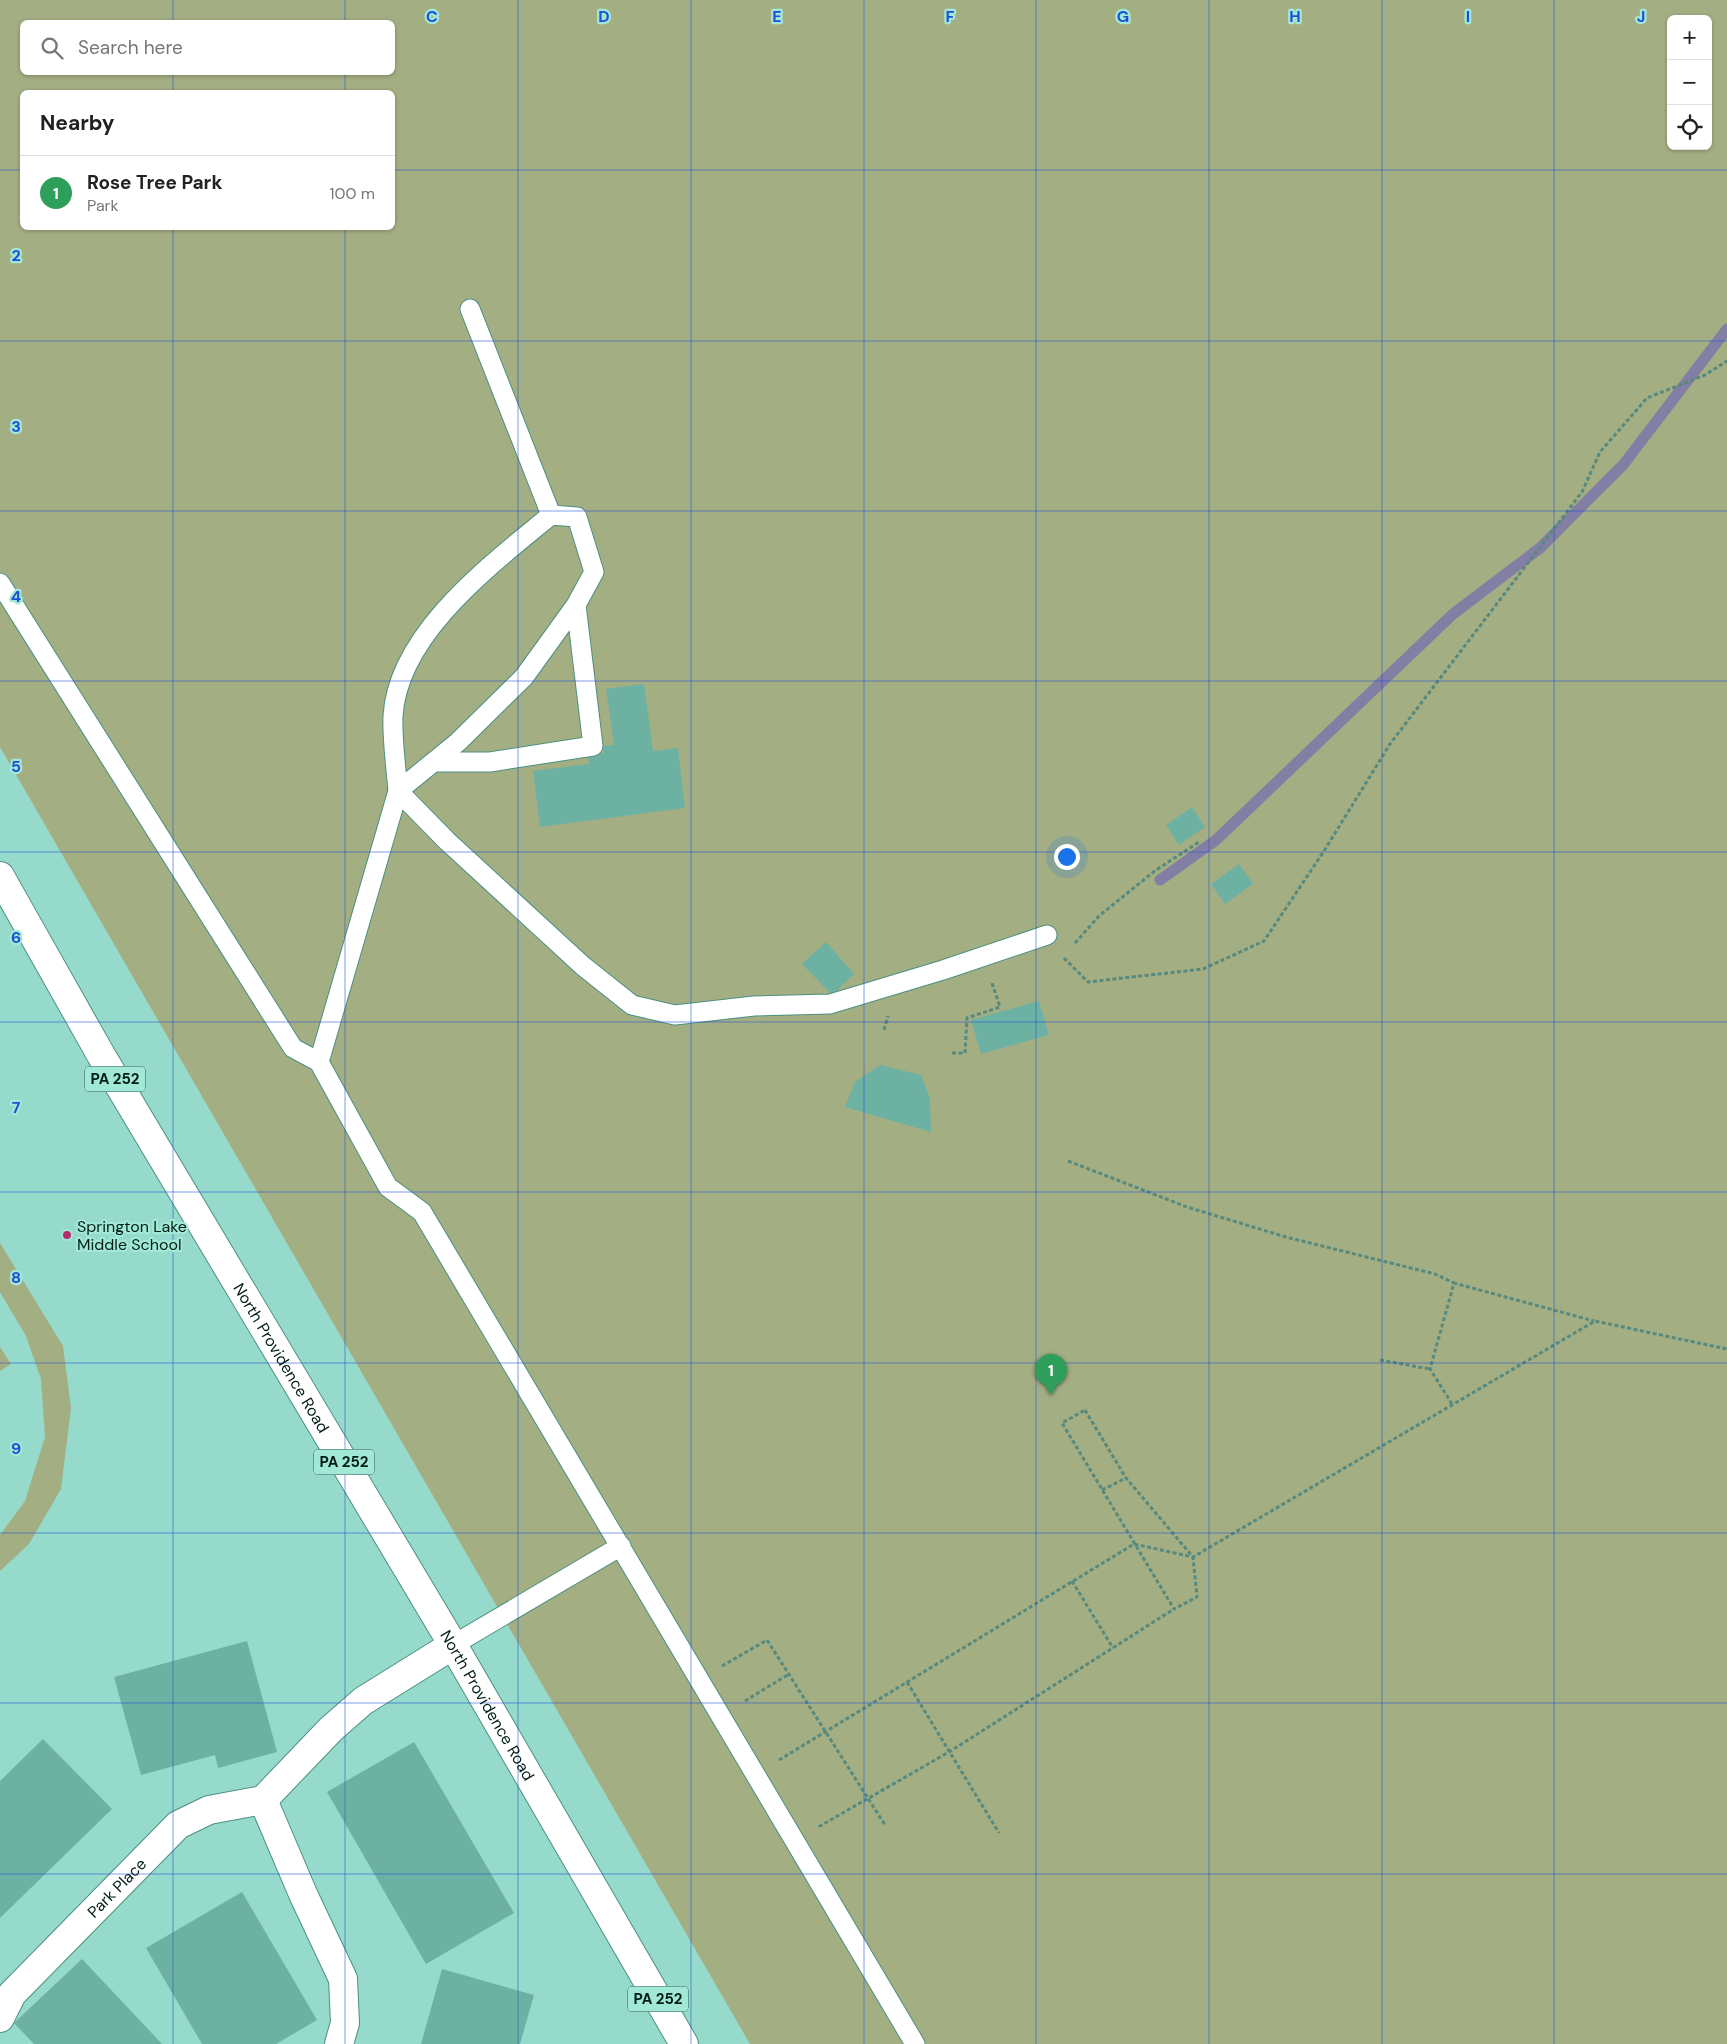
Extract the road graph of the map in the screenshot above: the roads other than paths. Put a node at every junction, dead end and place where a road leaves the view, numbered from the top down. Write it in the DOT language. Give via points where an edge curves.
graph roads {
  1 [pos="470,309"];
  2 [pos="551,516"];
  3 [pos="0,583"];
  4 [pos="576,605"];
  5 [pos="434,762"];
  6 [pos="398,791"];
  7 [pos="0,876"];
  8 [pos="1047,935"];
  9 [pos="319,1062"];
  10 [pos="621,1546"];
  11 [pos="453,1645"];
  12 [pos="263,1800"];
  13 [pos="0,2018"];
  14 [pos="339,2044"];
  15 [pos="684,2044"];
  16 [pos="915,2044"];
  1 -- 2 [label="lane"];
  2 -- 4 [label="lane" via="577,517 594,572"];
  2 -- 6 [label="lane" via="483,571 436,618 402,674 393,715"];
  3 -- 9 [label="lane" via="293,1048"];
  4 -- 5 [label="lane" via="524,677"];
  4 -- 5 [label="lane" via="593,746 490,762"];
  5 -- 6 [label="lane"];
  6 -- 8 [label="lane" via="583,966 632,1005 675,1015 754,1006 830,1004"];
  6 -- 9 [label="lane"];
  7 -- 11 [label="main road, North Providence Road / PA 252" via="101,1055"];
  9 -- 10 [label="lane" via="388,1187 422,1212"];
  10 -- 11 [label="lane"];
  10 -- 16 [label="lane"];
  11 -- 12 [label="main road" via="363,1702 331,1729"];
  11 -- 15 [label="main road, North Providence Road / PA 252"];
  12 -- 13 [label="main road, Park Place" via="209,1810 178,1825 12,1994"];
  12 -- 14 [label="main road" via="343,1979 345,2024"];
}
